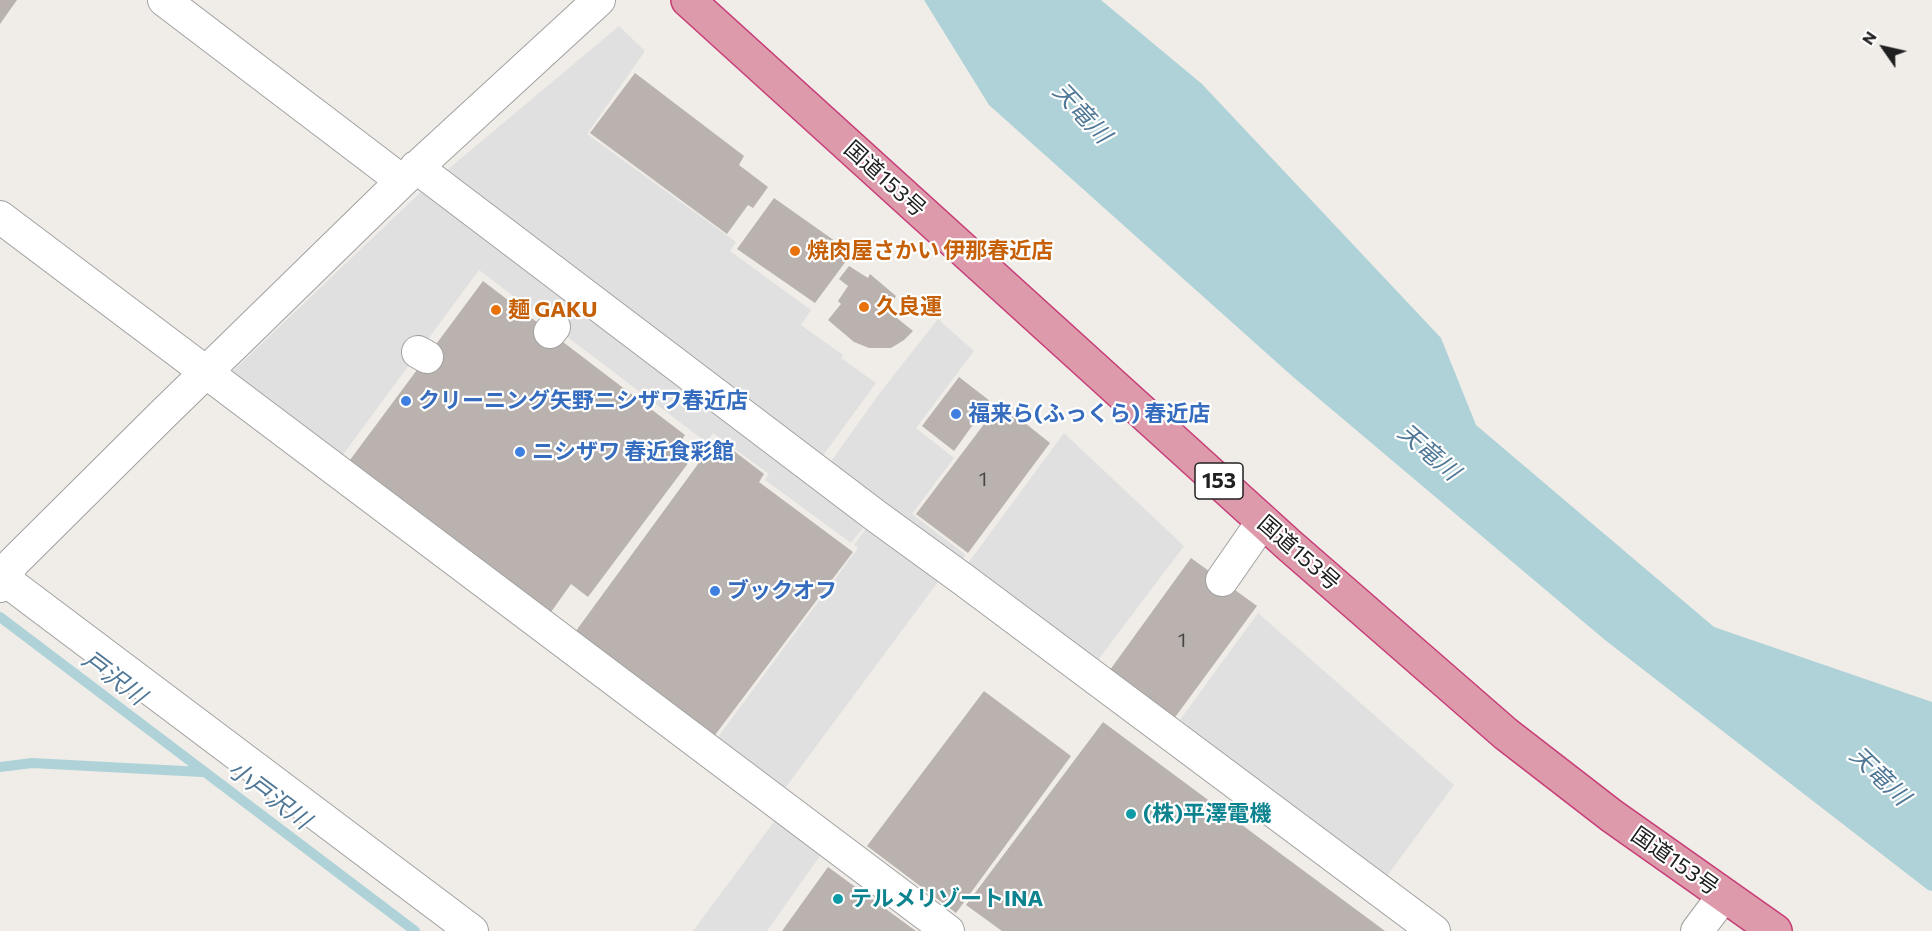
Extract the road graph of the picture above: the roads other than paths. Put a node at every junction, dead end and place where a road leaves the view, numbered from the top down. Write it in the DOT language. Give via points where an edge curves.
graph roads {
  1 [pos="599,0"];
  2 [pos="688,0"];
  3 [pos="181,5"];
  4 [pos="409,174"];
  5 [pos="0,217"];
  6 [pos="207,372"];
  7 [pos="1263,521"];
  8 [pos="1,580"];
  9 [pos="1222,580"];
  10 [pos="1724,895"];
  11 [pos="472,931"];
  12 [pos="948,931"];
  13 [pos="1434,931"];
  14 [pos="1697,931"];
  15 [pos="1775,931"];
  1 -- 4 [label="street"];
  2 -- 7 [label="highway, 国道153号 / 153"];
  3 -- 4 [label="street"];
  4 -- 6 [label="street"];
  4 -- 13 [label="street" via="852,492"];
  5 -- 6 [label="street"];
  6 -- 8 [label="street" via="13,563"];
  6 -- 12 [label="street"];
  7 -- 9 [label="street"];
  7 -- 10 [label="highway, 国道153号 / 153" via="1506,734"];
  8 -- 11 [label="street"];
  10 -- 14 [label="street"];
  10 -- 15 [label="highway, 国道153号 / 153"];
}
